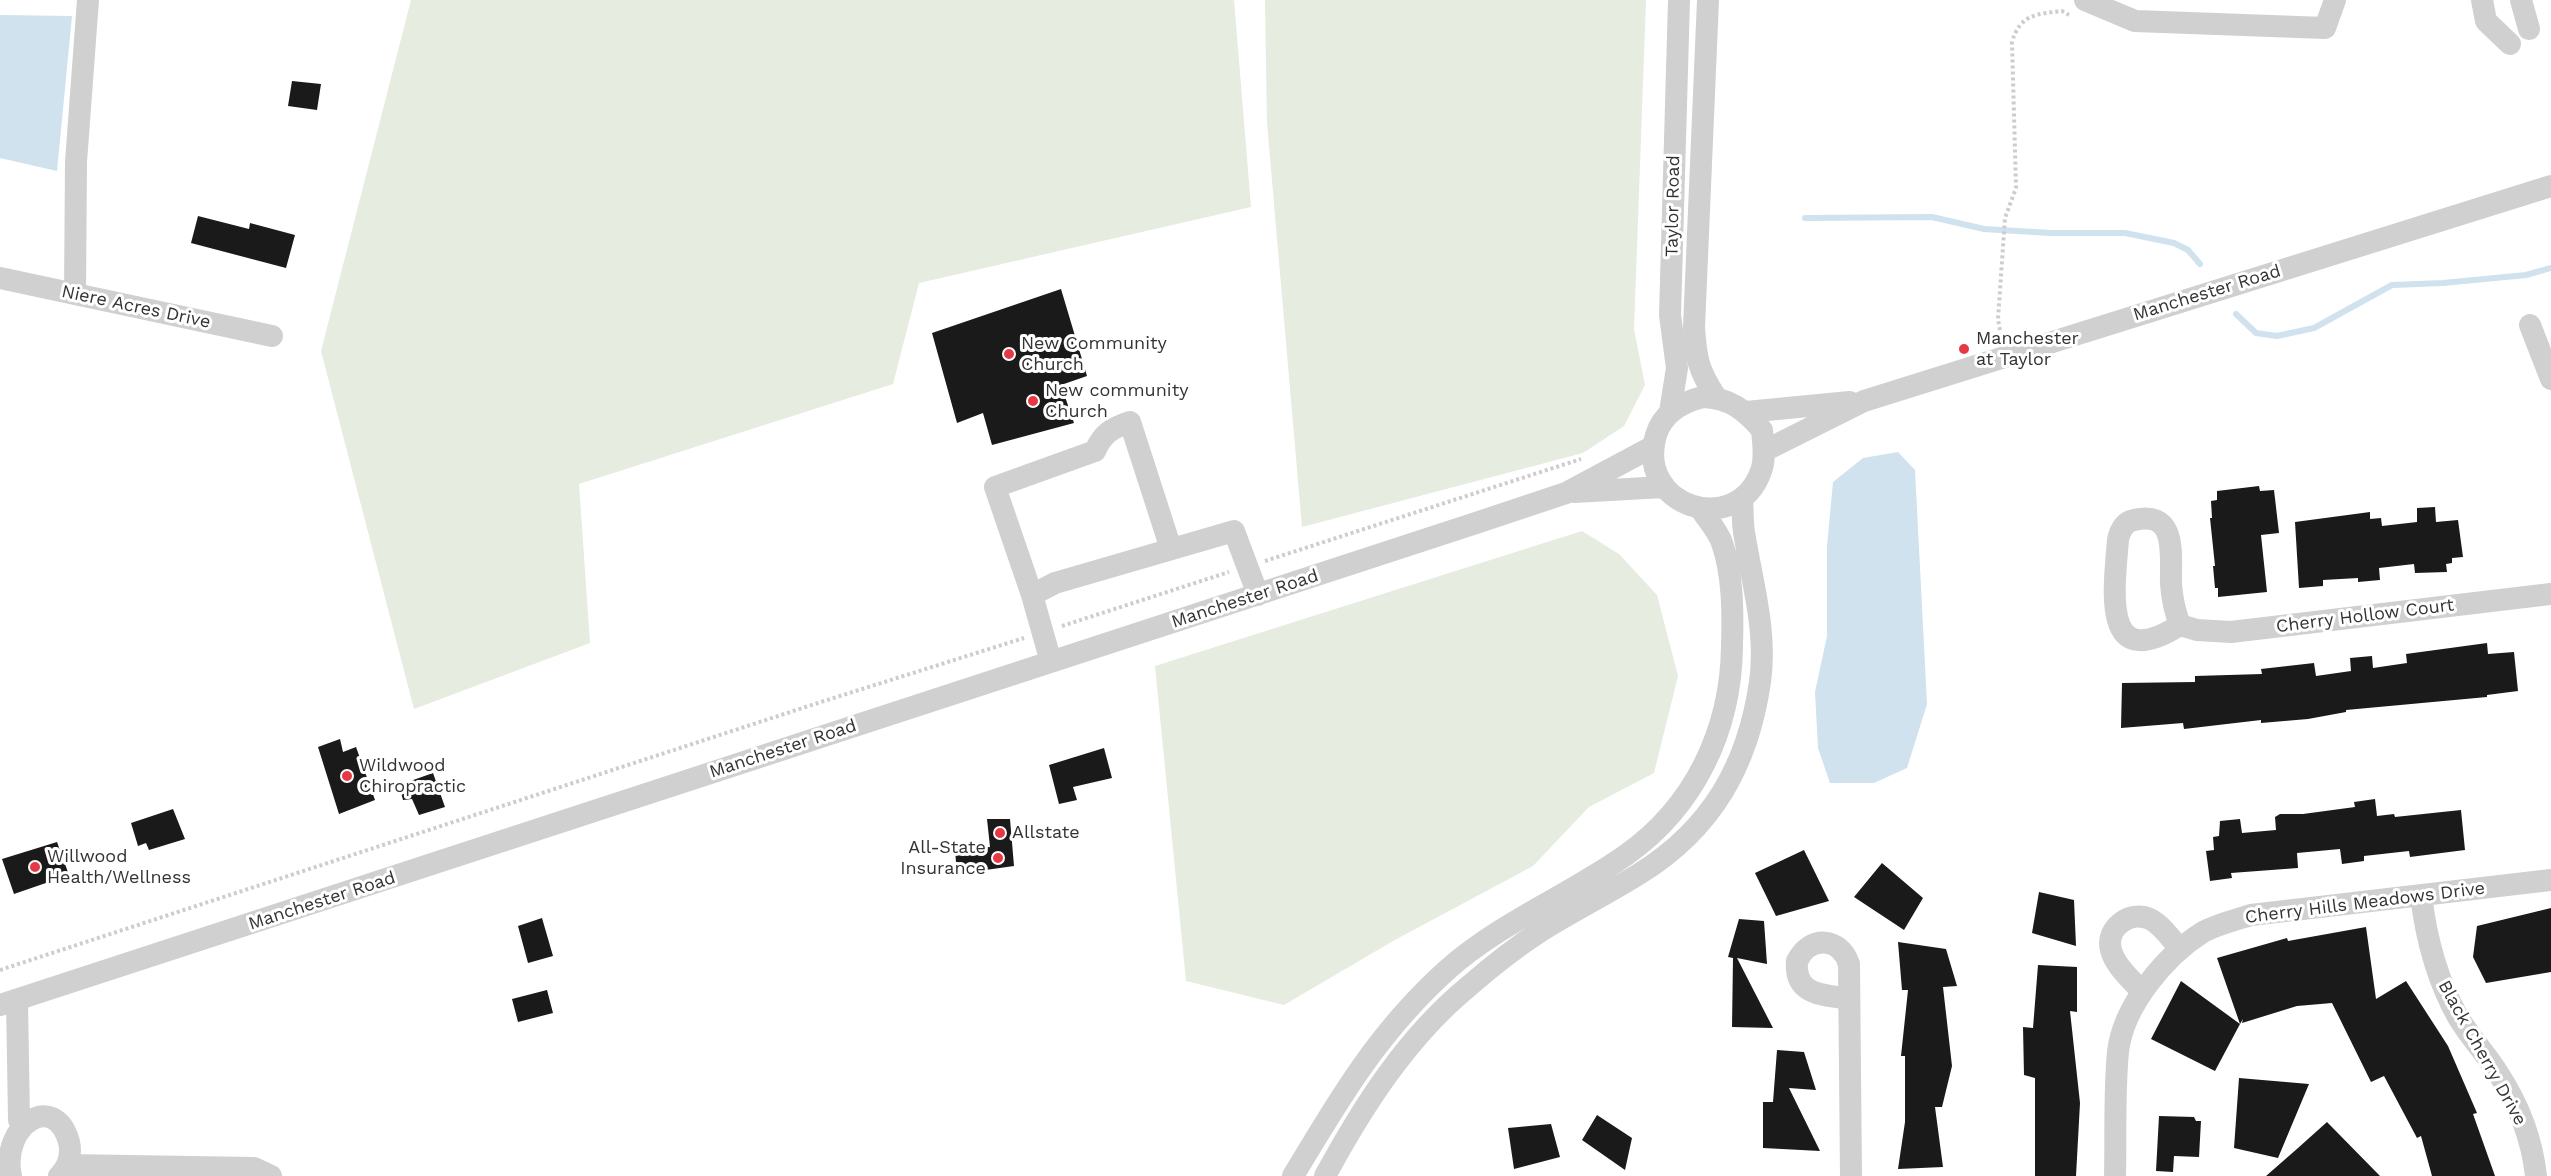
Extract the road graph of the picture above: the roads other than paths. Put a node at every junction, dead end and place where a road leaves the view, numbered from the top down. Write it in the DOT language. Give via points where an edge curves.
graph roads {
  1 [pos="88,0"];
  2 [pos="1678,0"];
  3 [pos="1708,0"];
  4 [pos="2336,0"];
  5 [pos="2482,0"];
  6 [pos="2521,0"];
  7 [pos="2081,10"];
  8 [pos="2529,29"];
  9 [pos="2510,44"];
  10 [pos="2551,186"];
  11 [pos="0,278"];
  12 [pos="75,294"];
  13 [pos="2530,324"];
  14 [pos="272,336"];
  15 [pos="2551,379"];
  16 [pos="1716,398"];
  17 [pos="1864,401"];
  18 [pos="1670,412"];
  19 [pos="1746,412"];
  20 [pos="1653,447"];
  21 [pos="1764,451"];
  22 [pos="1664,487"];
  23 [pos="1566,493"];
  24 [pos="1742,498"];
  25 [pos="1700,508"];
  26 [pos="1171,549"];
  27 [pos="2551,594"];
  28 [pos="1032,595"];
  29 [pos="1258,595"];
  30 [pos="2180,625"];
  31 [pos="1051,662"];
  32 [pos="1626,855"];
  33 [pos="1639,874"];
  34 [pos="2551,880"];
  35 [pos="2421,895"];
  36 [pos="2180,949"];
  37 [pos="2142,992"];
  38 [pos="1849,999"];
  39 [pos="9,1002"];
  40 [pos="19,1120"];
  41 [pos="63,1170"];
  42 [pos="11,1176"];
  43 [pos="271,1176"];
  44 [pos="1293,1176"];
  45 [pos="1325,1176"];
  46 [pos="1851,1176"];
  47 [pos="2115,1176"];
  48 [pos="2536,1176"];
  1 -- 12 [label="street" via="76,162"];
  2 -- 18 [label="street, Taylor Road" via="1670,315 1677,368"];
  3 -- 16 [label="street, Taylor Road" via="1694,327 1700,369"];
  4 -- 7 [label="street" via="2325,28 2135,21"];
  5 -- 9 [label="street" via="2486,21"];
  6 -- 8 [label="street"];
  10 -- 17 [label="street, Manchester Road"];
  11 -- 12 [label="street, Niere Acres Drive"];
  12 -- 14 [label="street, Niere Acres Drive"];
  13 -- 15 [label="street"];
  16 -- 18 [label="street" via="1691,400"];
  16 -- 19 [label="street"];
  17 -- 19 [label="street, Manchester Road"];
  17 -- 21 [label="street, Manchester Road"];
  18 -- 20 [label="street" via="1658,428"];
  19 -- 21 [label="street" via="1762,430"];
  20 -- 22 [label="street" via="1653,466"];
  20 -- 23 [label="street, Manchester Road"];
  21 -- 24 [label="street" via="1762,469"];
  22 -- 23 [label="street, Manchester Road"];
  22 -- 25 [label="street" via="1684,504"];
  23 -- 29 [label="street, Manchester Road"];
  24 -- 25 [label="street" via="1729,505"];
  24 -- 33 [label="street" via="1762,651 1749,734 1736,772 1699,825"];
  25 -- 32 [label="street" via="1722,542 1730,579 1730,692 1716,738 1691,790 1674,813"];
  26 -- 28 [label="street" via="1055,583"];
  26 -- 28 [label="street" via="1130,422 1103,435 1095,451 995,487"];
  26 -- 29 [label="street" via="1234,531"];
  27 -- 30 [label="street, Cherry Hollow Court" via="2231,632"];
  28 -- 31 [label="street"];
  29 -- 31 [label="street, Manchester Road"];
  30 -- 30 [label="street" via="2145,642 2126,636 2117,621 2118,540 2120,531 2130,521 2147,519 2163,525 2167,531 2172,547 2172,596"];
  31 -- 39 [label="street, Manchester Road"];
  32 -- 33 [label="street"];
  32 -- 44 [label="street" via="1528,912 1448,970 1377,1043"];
  33 -- 45 [label="street" via="1502,958 1431,1021 1374,1093"];
  34 -- 35 [label="street, Cherry Hills Meadows Drive"];
  35 -- 36 [label="street, Cherry Hills Meadows Drive" via="2251,915 2205,931"];
  35 -- 48 [label="street, Black Cherry Drive" via="2433,959 2445,991 2520,1113 2533,1148"];
  36 -- 37 [label="street, Cherry Hills Meadows Drive"];
  36 -- 37 [label="street" via="2151,919 2132,917 2120,923 2113,931 2111,950 2116,962"];
  37 -- 47 [label="street, Cherry Hills Meadows Drive" via="2118,1051"];
  38 -- 46 [label="street"];
  39 -- 40 [label="street"];
  40 -- 41 [label="street" via="40,1116 59,1125 70,1155"];
  40 -- 42 [label="street" via="3,1135 0,1146 4,1167"];
  41 -- 43 [label="street" via="254,1168"];
}
